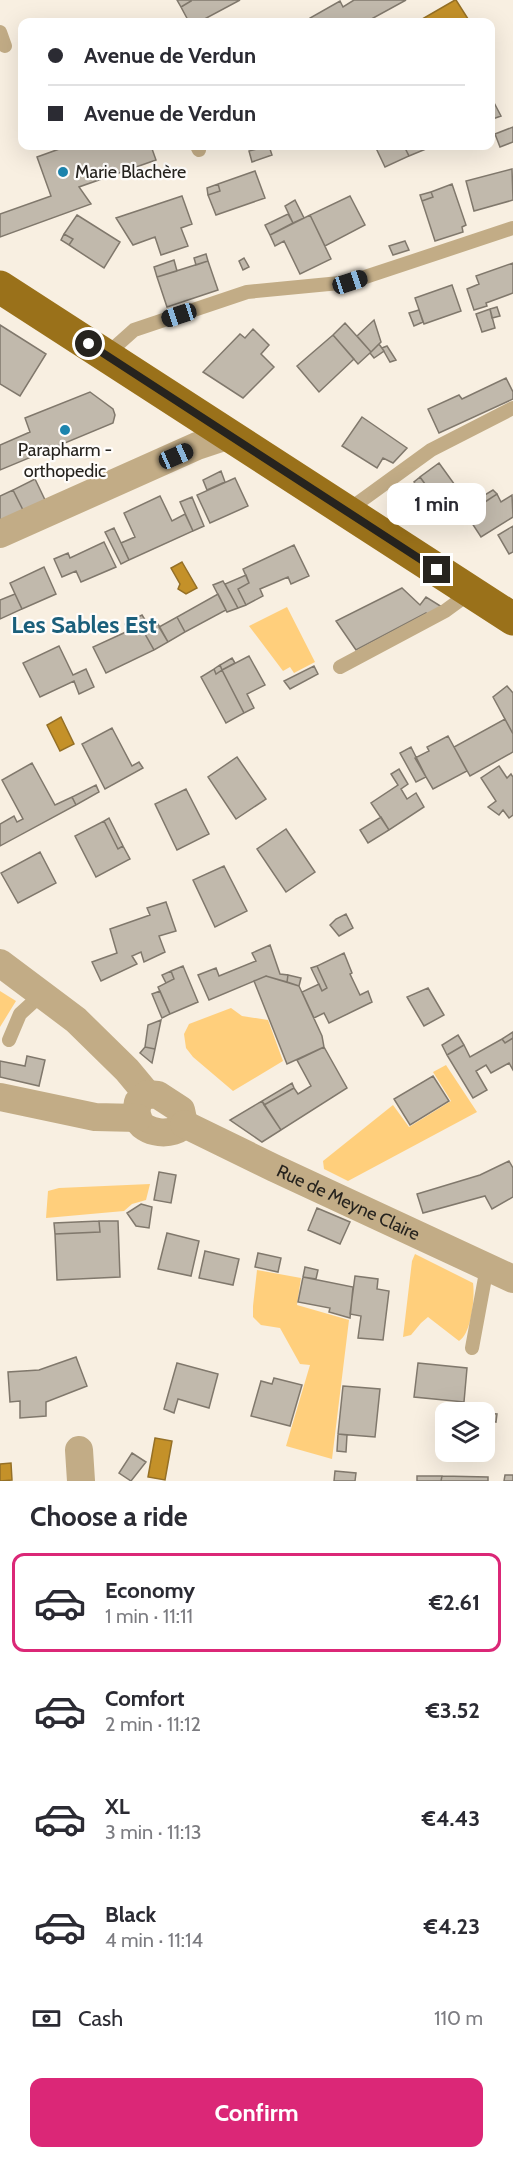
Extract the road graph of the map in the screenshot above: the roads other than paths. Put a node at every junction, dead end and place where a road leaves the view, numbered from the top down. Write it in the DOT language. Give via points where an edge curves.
graph roads {
  1 [pos="0,32"];
  2 [pos="5,46"];
  3 [pos="513,228"];
  4 [pos="2,290"];
  5 [pos="106,355"];
  6 [pos="513,408"];
  7 [pos="230,435"];
  8 [pos="346,511"];
  9 [pos="0,534"];
  10 [pos="471,592"];
  11 [pos="513,619"];
  12 [pos="340,667"];
  13 [pos="0,963"];
  14 [pos="43,993"];
  15 [pos="9,1040"];
  16 [pos="0,1097"];
  17 [pos="142,1106"];
  18 [pos="487,1267"];
  19 [pos="513,1279"];
  20 [pos="472,1348"];
  21 [pos="79,1450"];
  22 [pos="81,1481"];
  1 -- 2 [label="lane"];
  3 -- 5 [label="lane" via="350,282 247,292 134,330"];
  4 -- 5 [label="main road"];
  5 -- 7 [label="main road"];
  6 -- 8 [label="lane" via="430,450"];
  7 -- 8 [label="main road"];
  7 -- 9 [label="street"];
  8 -- 10 [label="main road"];
  10 -- 11 [label="main road"];
  10 -- 12 [label="lane" via="445,611"];
  13 -- 14 [label="street"];
  14 -- 15 [label="lane" via="20,1014"];
  14 -- 17 [label="street" via="127,1070"];
  16 -- 17 [label="street, Rue de Meyne Claire" via="95,1117"];
  17 -- 18 [label="street, Rue de Meyne Claire" via="140,1122 153,1131 175,1132 184,1124"];
  18 -- 19 [label="street, Rue de Meyne Claire"];
  18 -- 20 [label="lane"];
  21 -- 22 [label="street"];
}
